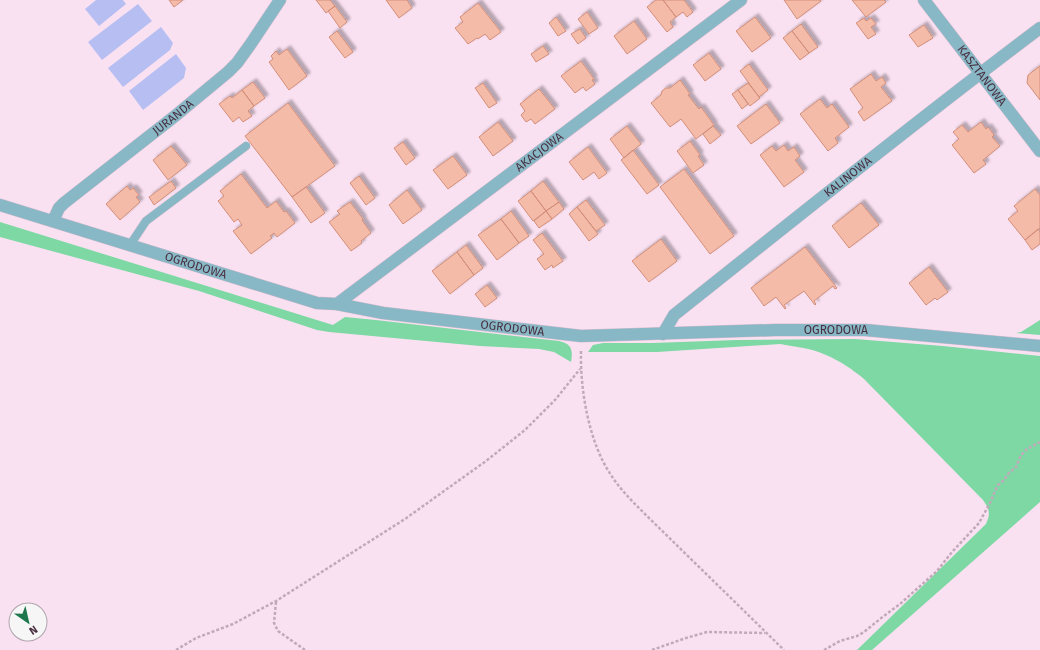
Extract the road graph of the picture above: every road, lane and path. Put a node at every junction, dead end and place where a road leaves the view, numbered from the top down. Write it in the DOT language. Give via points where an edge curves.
graph roads {
  1 [pos="280,0"];
  2 [pos="741,0"];
  3 [pos="924,0"];
  4 [pos="1040,28"];
  5 [pos="980,73"];
  6 [pos="246,146"];
  7 [pos="1040,151"];
  8 [pos="0,205"];
  9 [pos="53,221"];
  10 [pos="130,246"];
  11 [pos="338,304"];
  12 [pos="663,334"];
  13 [pos="581,336"];
  14 [pos="1040,346"];
  15 [pos="580,369"];
  16 [pos="1040,442"];
  17 [pos="276,601"];
  18 [pos="766,633"];
  19 [pos="176,650"];
  20 [pos="305,650"];
  21 [pos="652,650"];
  22 [pos="784,650"];
  23 [pos="824,650"];
  1 -- 9 [label="street, JURANDA" via="245,52 228,72 64,203"];
  2 -- 11 [label="street, AKACJOWA"];
  3 -- 5 [label="street, KASZTANOWA"];
  4 -- 5 [label="street, KALINOWA"];
  5 -- 7 [label="street, KASZTANOWA"];
  5 -- 12 [label="street, KALINOWA" via="674,315"];
  6 -- 10 [label="lane" via="146,221"];
  8 -- 9 [label="street, OGRODOWA"];
  9 -- 10 [label="street, OGRODOWA"];
  10 -- 11 [label="street, OGRODOWA" via="317,303"];
  11 -- 13 [label="street, OGRODOWA" via="383,313"];
  12 -- 13 [label="street, OGRODOWA"];
  12 -- 14 [label="street, OGRODOWA" via="865,330"];
  13 -- 15 [label="path"];
  15 -- 17 [label="path" via="555,400 525,430 486,461 405,519"];
  15 -- 18 [label="path" via="591,429 610,475 630,500"];
  16 -- 23 [label="path" via="1021,455 1016,467 998,486 979,523 936,571 864,632 840,640"];
  17 -- 19 [label="path"];
  17 -- 20 [label="path" via="274,623 278,631"];
  18 -- 21 [label="path" via="707,632"];
  18 -- 22 [label="path"];
}
